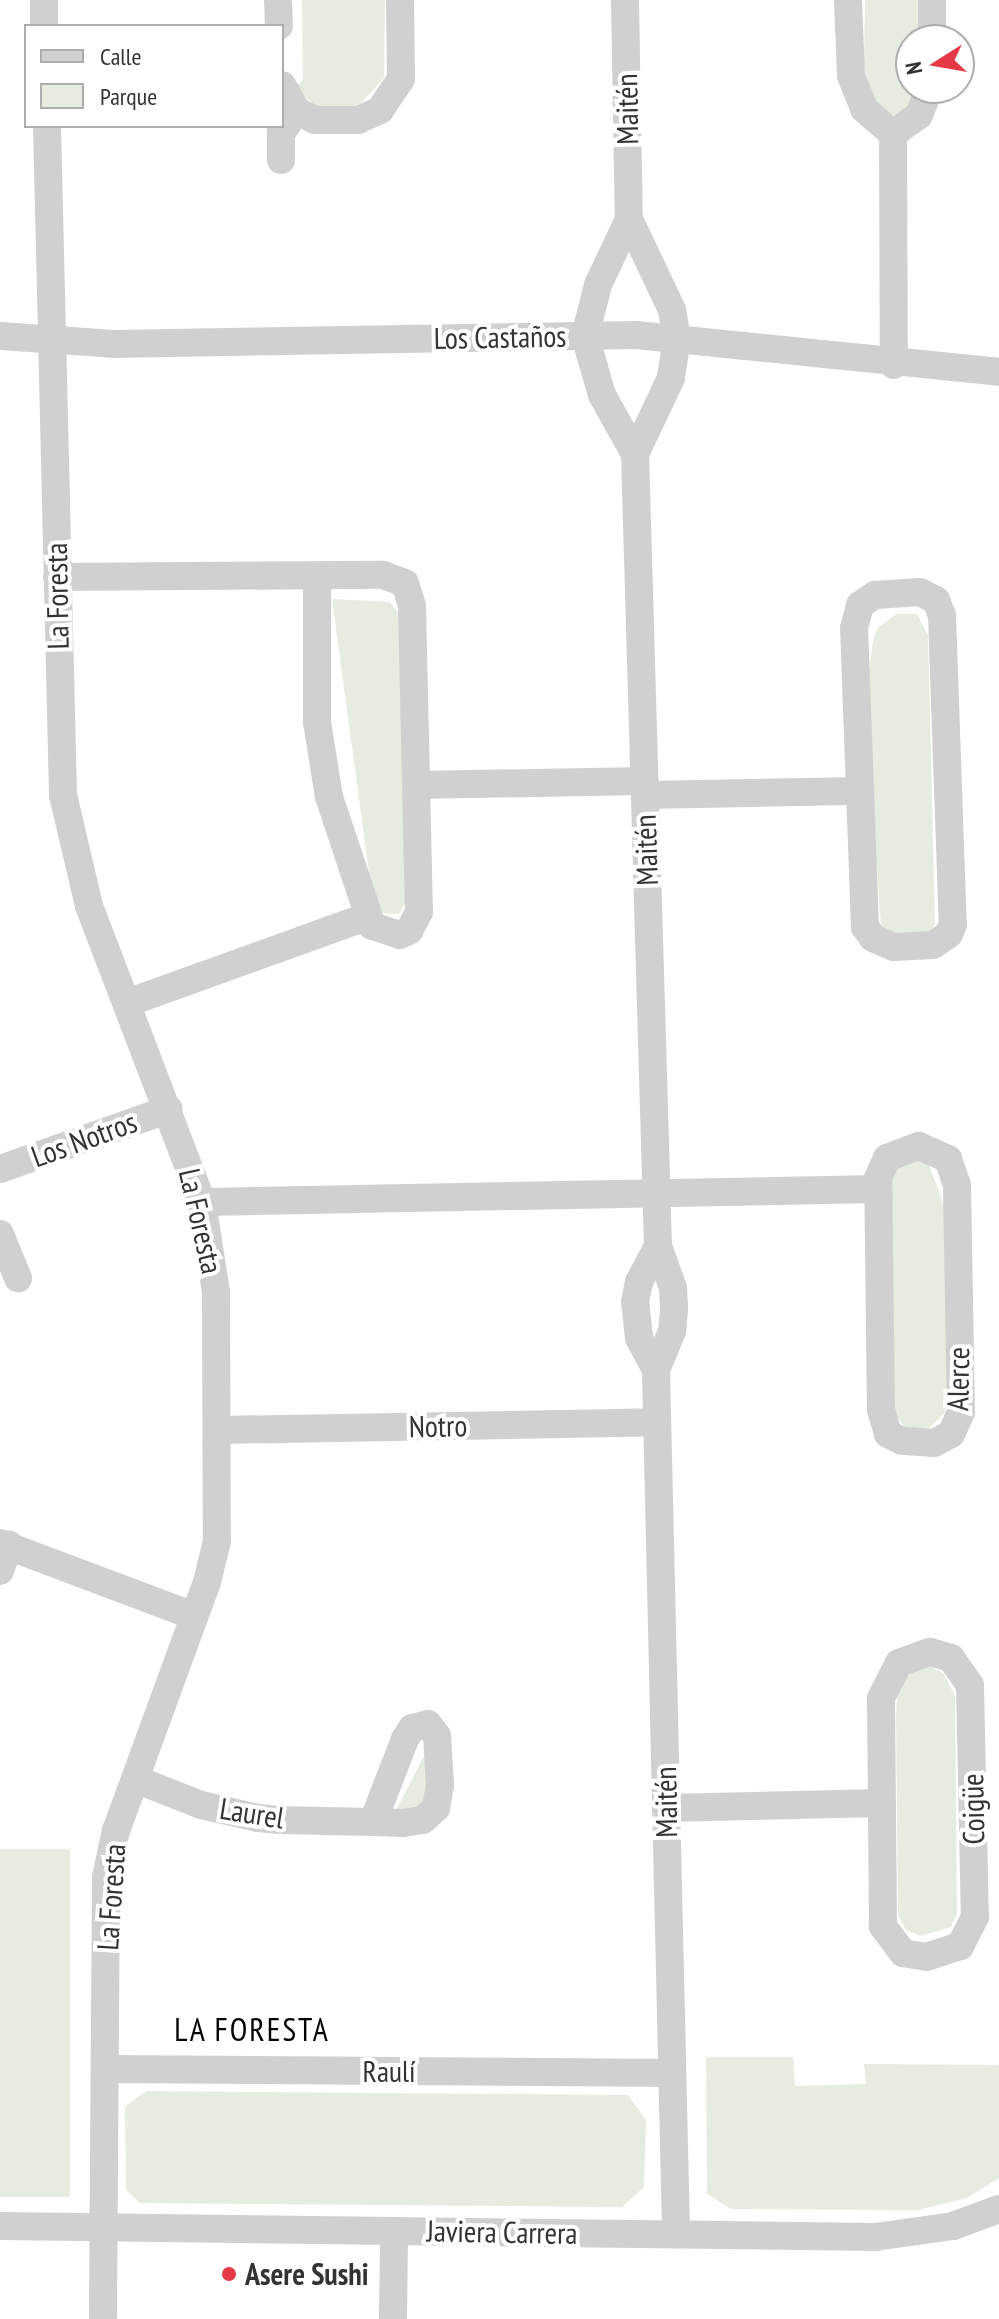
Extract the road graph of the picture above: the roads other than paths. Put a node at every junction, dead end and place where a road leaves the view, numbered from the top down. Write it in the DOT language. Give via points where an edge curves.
graph roads {
  1 [pos="44,0"];
  2 [pos="278,0"];
  3 [pos="400,0"];
  4 [pos="625,0"];
  5 [pos="848,0"];
  6 [pos="932,0"];
  7 [pos="44,24"];
  8 [pos="279,24"];
  9 [pos="932,24"];
  10 [pos="284,88"];
  11 [pos="923,104"];
  12 [pos="297,111"];
  13 [pos="47,128"];
  14 [pos="893,134"];
  15 [pos="281,160"];
  16 [pos="629,219"];
  17 [pos="0,336"];
  18 [pos="585,336"];
  19 [pos="52,339"];
  20 [pos="677,339"];
  21 [pos="894,365"];
  22 [pos="999,372"];
  23 [pos="635,454"];
  24 [pos="317,576"];
  25 [pos="57,577"];
  26 [pos="416,785"];
  27 [pos="644,788"];
  28 [pos="860,791"];
  29 [pos="368,916"];
  30 [pos="127,1003"];
  31 [pos="169,1109"];
  32 [pos="0,1169"];
  33 [pos="878,1189"];
  34 [pos="656,1192"];
  35 [pos="202,1202"];
  36 [pos="0,1234"];
  37 [pos="658,1246"];
  38 [pos="18,1278"];
  39 [pos="656,1370"];
  40 [pos="657,1422"];
  41 [pos="219,1430"];
  42 [pos="3,1553"];
  43 [pos="194,1616"];
  44 [pos="135,1779"];
  45 [pos="882,1803"];
  46 [pos="666,1808"];
  47 [pos="373,1822"];
  48 [pos="106,2069"];
  49 [pos="672,2073"];
  50 [pos="999,2209"];
  51 [pos="0,2226"];
  52 [pos="105,2227"];
  53 [pos="394,2231"];
  54 [pos="676,2234"];
  55 [pos="103,2319"];
  56 [pos="393,2319"];
  1 -- 7 [label="street"];
  2 -- 8 [label="street"];
  3 -- 12 [label="street" via="402,66 389,103 358,120 315,120"];
  4 -- 16 [label="street, Maitén"];
  5 -- 14 [label="street" via="855,93"];
  6 -- 9 [label="street"];
  10 -- 12 [label="street"];
  11 -- 14 [label="street" via="919,115"];
  12 -- 15 [label="street" via="281,133"];
  13 -- 19 [label="street, La Foresta"];
  14 -- 21 [label="street"];
  16 -- 18 [label="street, Maitén" via="598,285"];
  16 -- 20 [label="street, Maitén" via="672,310"];
  17 -- 19 [label="street, Los Castaños"];
  18 -- 19 [label="street, Los Castaños" via="128,344"];
  18 -- 20 [label="street, Los Castaños"];
  18 -- 23 [label="street, Maitén" via="602,395"];
  19 -- 25 [label="street, La Foresta"];
  20 -- 21 [label="street, Los Castaños"];
  20 -- 23 [label="street, Maitén" via="671,378"];
  21 -- 22 [label="street, Los Castaños"];
  23 -- 27 [label="street, Maitén"];
  24 -- 25 [label="street"];
  24 -- 26 [label="street" via="394,577 411,594"];
  24 -- 29 [label="street" via="320,749 329,797"];
  25 -- 30 [label="street, La Foresta" via="60,758 69,832 89,906"];
  26 -- 27 [label="street"];
  26 -- 29 [label="street" via="416,922 409,931 390,936 372,926"];
  27 -- 28 [label="street"];
  27 -- 34 [label="street, Maitén"];
  28 -- 28 [label="street" via="865,927 882,944 933,945 953,924 942,616 929,595 875,595 855,616"];
  29 -- 30 [label="street"];
  30 -- 31 [label="street, La Foresta"];
  31 -- 32 [label="street, Los Notros"];
  31 -- 35 [label="street, La Foresta"];
  33 -- 33 [label="street, Alerce" via="883,1422 888,1434 902,1441 934,1443 951,1434 961,1412 955,1171 940,1152 908,1147 887,1158"];
  33 -- 34 [label="street"];
  34 -- 35 [label="street"];
  34 -- 37 [label="street, Maitén"];
  35 -- 41 [label="street, La Foresta" via="216,1292"];
  36 -- 38 [label="street"];
  37 -- 39 [label="street, Maitén" via="673,1288 674,1310 672,1331"];
  37 -- 39 [label="street, Maitén" via="642,1273 635,1302 639,1338"];
  39 -- 40 [label="street, Maitén"];
  40 -- 41 [label="street, Notro"];
  40 -- 46 [label="street, Maitén"];
  41 -- 43 [label="street, La Foresta" via="217,1541"];
  42 -- 43 [label="street"];
  43 -- 44 [label="street, La Foresta"];
  44 -- 47 [label="street, Laurel" via="238,1815"];
  44 -- 48 [label="street, La Foresta" via="106,1878"];
  45 -- 45 [label="street, Coigüe" via="884,1685 908,1657 930,1652 951,1658 970,1685 975,1917 968,1938 950,1953 914,1956 887,1936"];
  45 -- 46 [label="street"];
  46 -- 49 [label="street, Maitén"];
  48 -- 49 [label="street, Raulí"];
  48 -- 52 [label="street, La Foresta"];
  49 -- 54 [label="street, Maitén"];
  50 -- 54 [label="street, Javiera Carrera" via="915,2234"];
  51 -- 52 [label="street, Javiera Carrera"];
  52 -- 53 [label="street, Javiera Carrera"];
  52 -- 55 [label="street, La Foresta"];
  53 -- 54 [label="street, Javiera Carrera"];
  53 -- 56 [label="street"];
}
